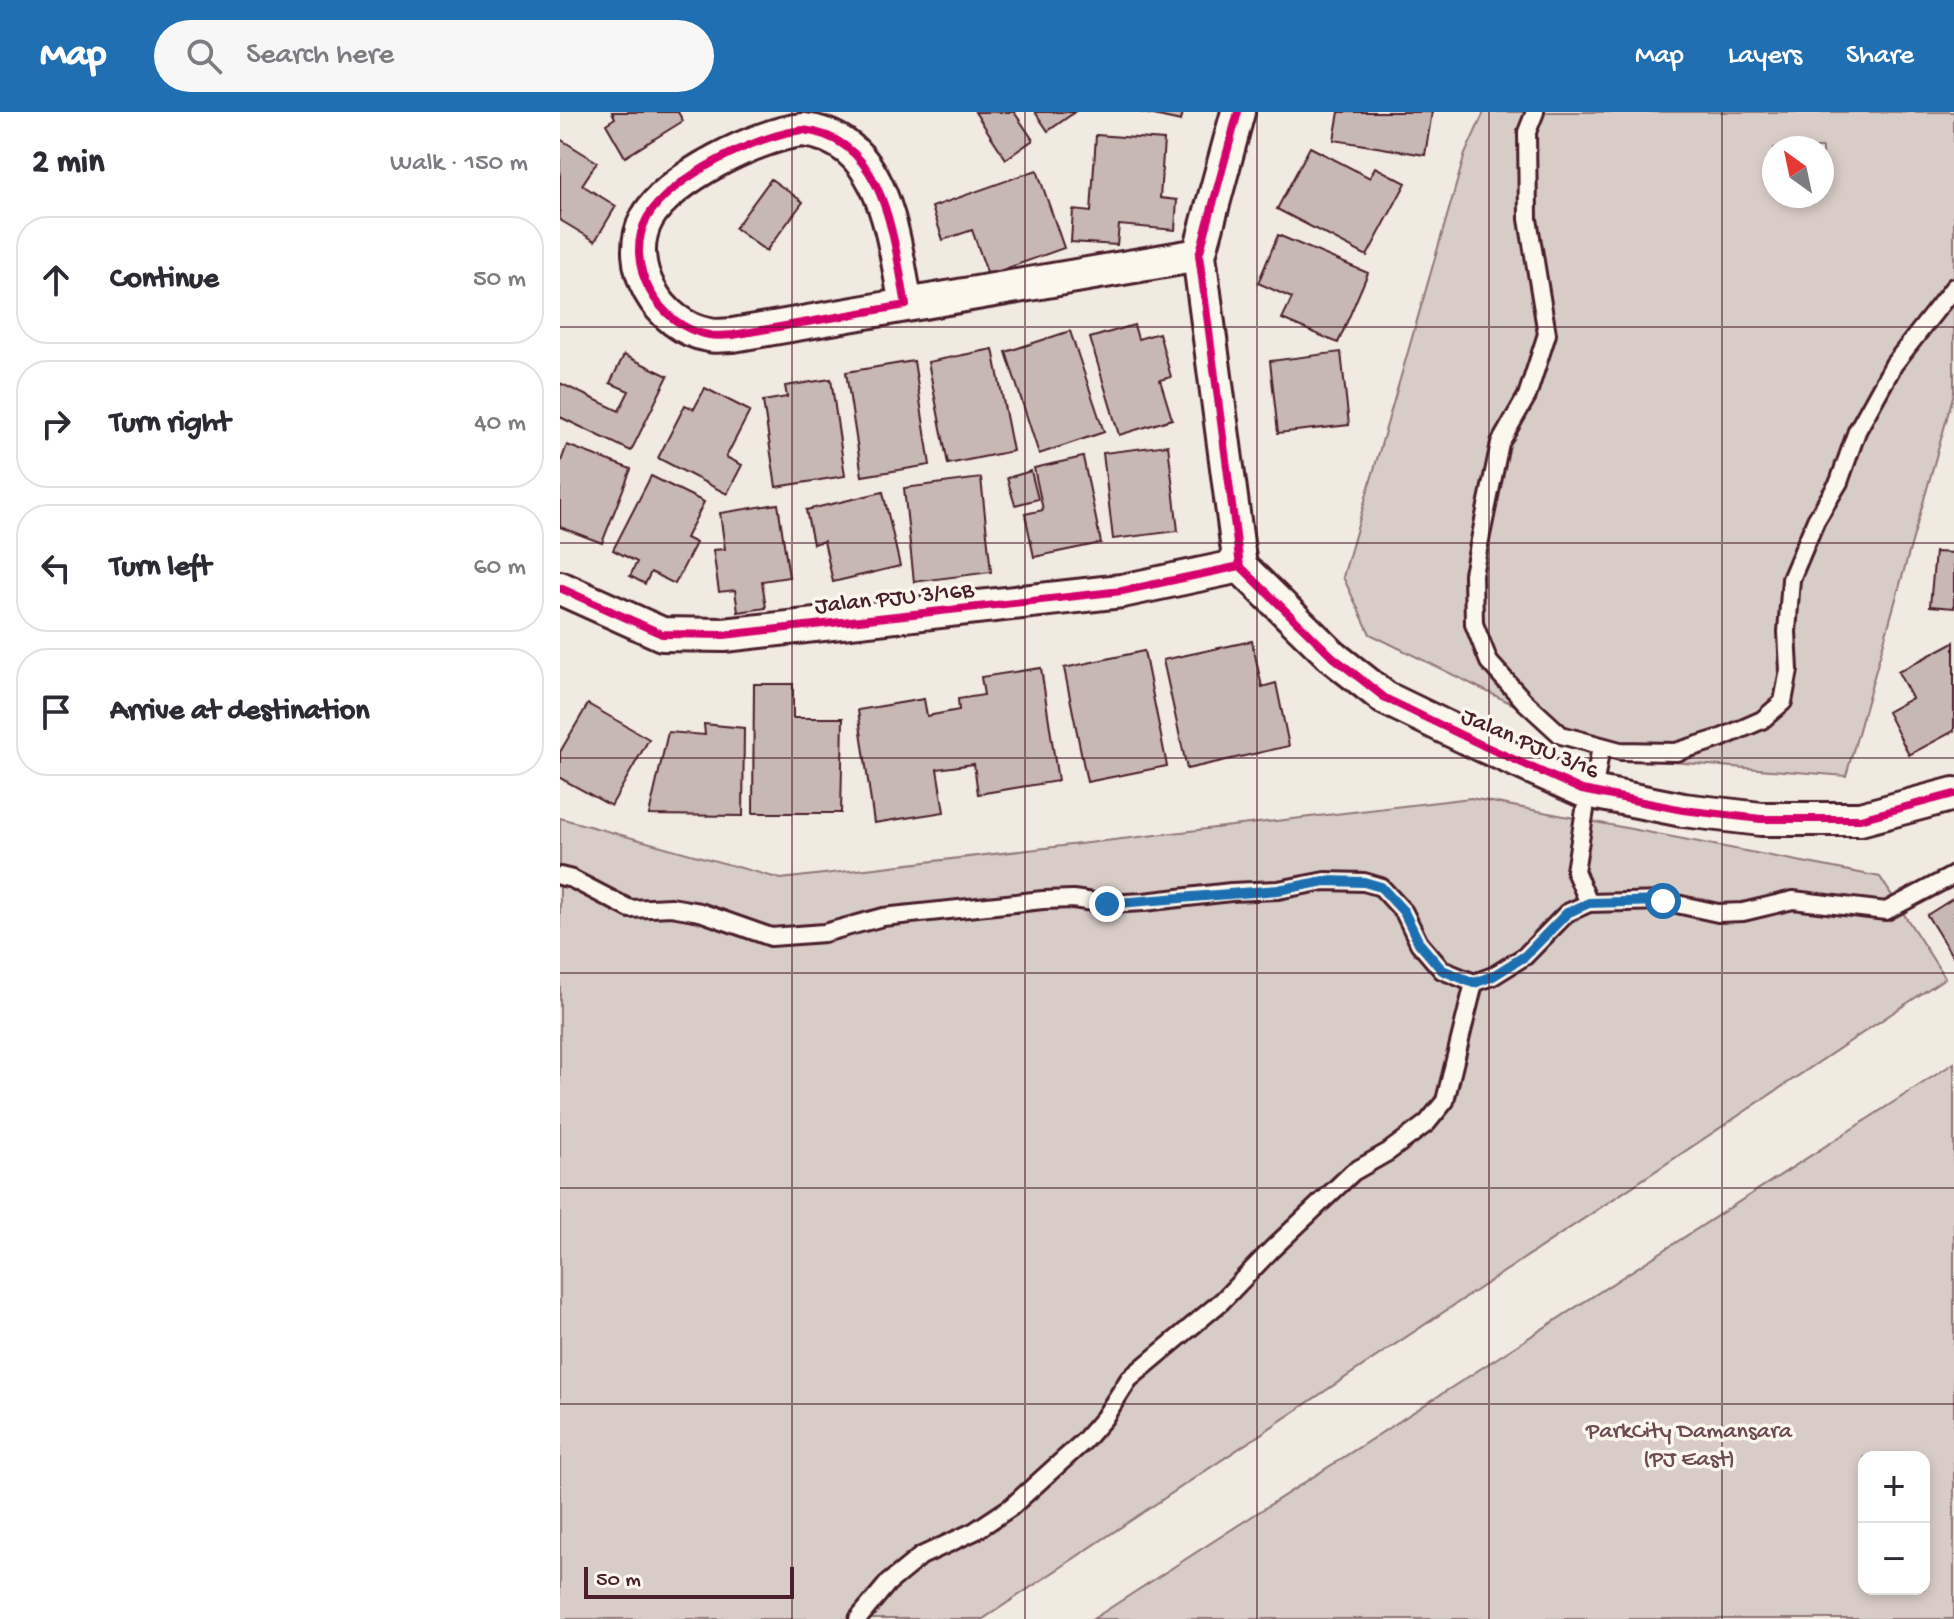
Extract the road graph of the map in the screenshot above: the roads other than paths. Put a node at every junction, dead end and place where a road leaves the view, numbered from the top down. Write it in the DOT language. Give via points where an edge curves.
graph roads {
  1 [pos="1238,112"];
  2 [pos="1535,112"];
  3 [pos="1199,255"];
  4 [pos="1954,287"];
  5 [pos="906,305"];
  6 [pos="1240,566"];
  7 [pos="560,588"];
  8 [pos="1601,746"];
  9 [pos="1596,776"];
  10 [pos="1954,794"];
  11 [pos="1585,810"];
  12 [pos="1954,875"];
  13 [pos="560,876"];
  14 [pos="1589,903"];
  15 [pos="1474,983"];
  16 [pos="858,1619"];
  1 -- 3 [label="street"];
  2 -- 8 [label="lane" via="1527,132 1528,219 1547,334 1527,396 1500,443 1473,574 1474,624 1489,662 1524,701 1561,735"];
  3 -- 5 [label="street"];
  3 -- 6 [label="street"];
  4 -- 8 [label="lane" via="1894,364 1857,431 1839,482 1791,579 1783,702 1762,720 1676,752"];
  5 -- 5 [label="street" via="709,335 667,314 649,291 639,255 640,234 668,192 693,173 781,132 824,132 860,159 878,190 890,220"];
  6 -- 7 [label="street, Jalan PJU 3/16B" via="1122,591 724,635 662,634"];
  6 -- 10 [label="street, Jalan PJU 3/16" via="1333,657 1385,698 1582,790 1761,819 1860,819"];
  8 -- 9 [label="lane"];
  11 -- 14 [label="lane" via="1575,871"];
  12 -- 14 [label="lane" via="1886,911 1793,900 1718,913 1663,901"];
  13 -- 15 [label="lane" via="630,909 700,912 771,937 824,933 883,917 1043,900 1144,902 1325,881 1364,882 1381,887 1404,912 1419,943 1442,970"];
  14 -- 15 [label="lane" via="1567,913 1525,956"];
  15 -- 16 [label="lane" via="1445,1101 1427,1123 1353,1172 1222,1301 1129,1379 1084,1441 1011,1507 921,1556 888,1583"];
}
